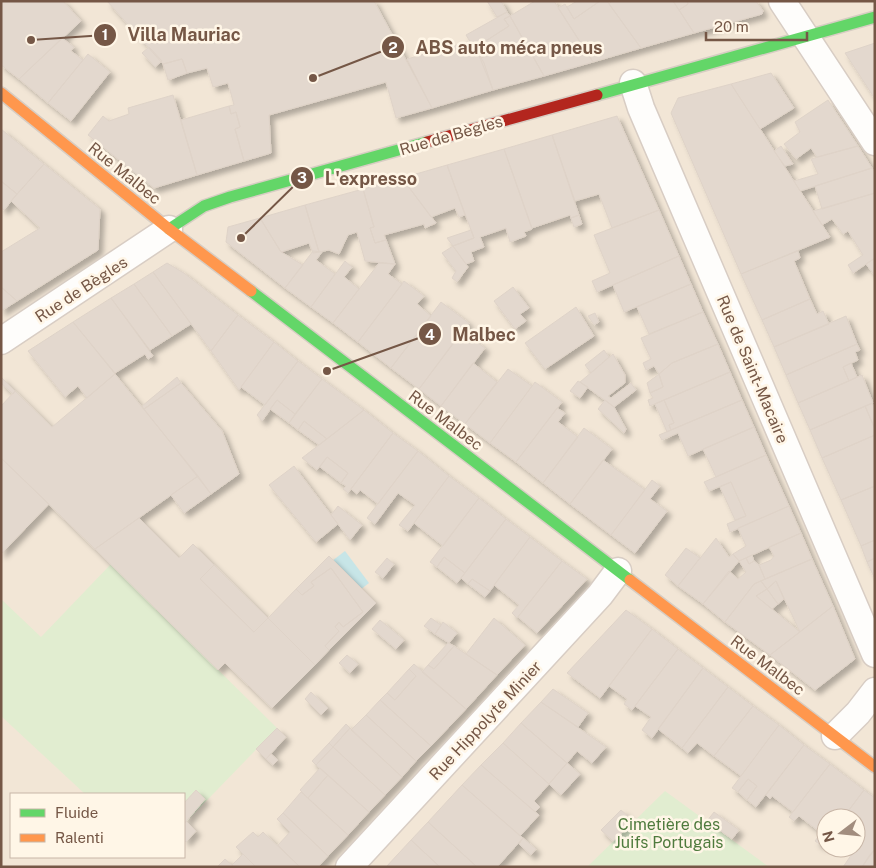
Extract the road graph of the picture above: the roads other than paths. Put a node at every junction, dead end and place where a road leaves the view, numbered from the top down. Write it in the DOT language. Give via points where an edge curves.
graph roads {
  1 [pos="782,1"];
  2 [pos="875,17"];
  3 [pos="806,35"];
  4 [pos="633,84"];
  5 [pos="1,93"];
  6 [pos="875,142"];
  7 [pos="169,229"];
  8 [pos="1,341"];
  9 [pos="618,571"];
  10 [pos="875,654"];
  11 [pos="875,691"];
  12 [pos="835,736"];
  13 [pos="875,767"];
  14 [pos="349,867"];
  1 -- 3 [label="street"];
  2 -- 3 [label="street, Rue de Bègles"];
  3 -- 4 [label="street, Rue de Bègles"];
  3 -- 6 [label="street"];
  4 -- 7 [label="street, Rue de Bègles" via="230,197 204,206"];
  4 -- 10 [label="street, Rue de Saint-Macaire"];
  5 -- 7 [label="street, Rue Malbec"];
  7 -- 8 [label="street, Rue de Bègles"];
  7 -- 9 [label="street, Rue Malbec"];
  9 -- 12 [label="street, Rue Malbec"];
  9 -- 14 [label="street, Rue Hippolyte Minier" via="600,595"];
  11 -- 12 [label="street"];
  12 -- 13 [label="street, Rue Malbec"];
}
